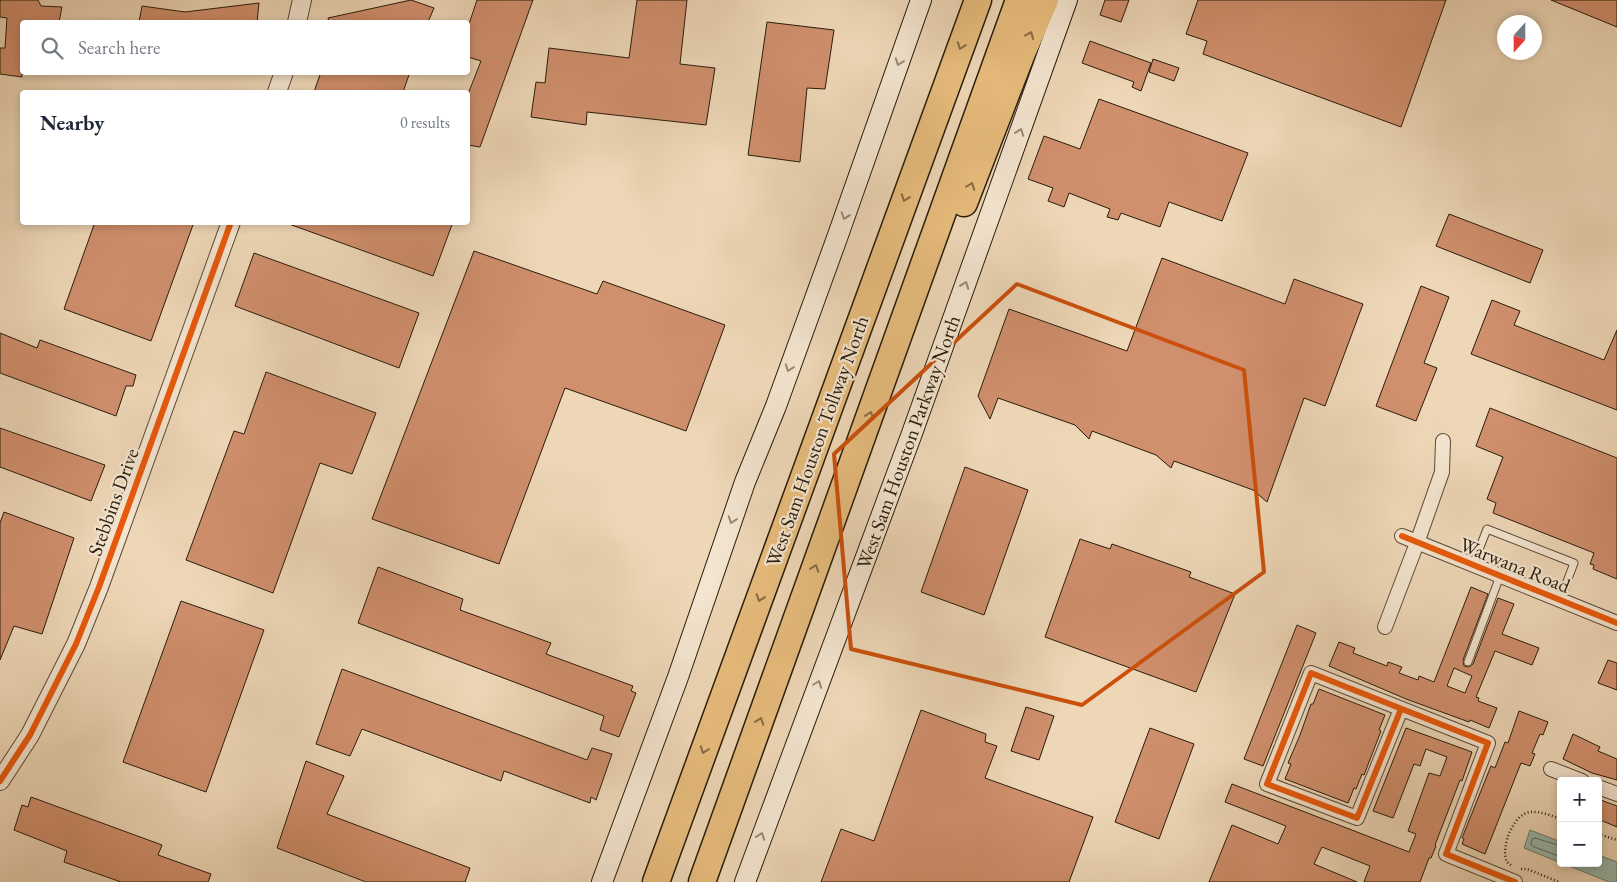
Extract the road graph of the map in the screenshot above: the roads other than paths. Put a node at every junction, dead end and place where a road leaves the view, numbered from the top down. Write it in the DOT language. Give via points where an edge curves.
graph roads {
  1 [pos="302,0"];
  2 [pos="921,0"];
  3 [pos="978,0"];
  4 [pos="1019,0"];
  5 [pos="1045,0"];
  6 [pos="1067,0"];
  7 [pos="297,20"];
  8 [pos="283,75"];
  9 [pos="278,90"];
  10 [pos="230,225"];
  11 [pos="909,307"];
  12 [pos="1443,441"];
  13 [pos="1402,536"];
  14 [pos="1417,543"];
  15 [pos="1473,565"];
  16 [pos="1500,576"];
  17 [pos="1560,600"];
  18 [pos="1617,623"];
  19 [pos="1385,627"];
  20 [pos="1468,662"];
  21 [pos="1401,709"];
  22 [pos="1551,769"];
  23 [pos="1572,777"];
  24 [pos="0,781"];
  25 [pos="1602,788"];
  26 [pos="1617,794"];
  27 [pos="602,882"];
  28 [pos="656,882"];
  29 [pos="702,882"];
  30 [pos="745,882"];
  31 [pos="1516,882"];
  1 -- 7 [label="street"];
  2 -- 27 [label="main road, one-way" via="838,238 745,482 681,669"];
  3 -- 28 [label="highway, West Sam Houston Tollway North, one-way"];
  4 -- 11 [label="highway, West Sam Houston Tollway North"];
  11 -- 5 [label="highway, one-way" via="968,195"];
  30 -- 6 [label="main road, West Sam Houston Parkway North, one-way" via="911,436"];
  8 -- 9 [label="street"];
  10 -- 24 [label="street, Stebbins Drive" via="112,556 76,644 30,735"];
  29 -- 11 [label="highway, West Sam Houston Tollway North, one-way"];
  12 -- 14 [label="street" via="1442,472"];
  13 -- 14 [label="street, Warwana Road"];
  14 -- 15 [label="street, Warwana Road"];
  14 -- 19 [label="street"];
  15 -- 16 [label="street, Warwana Road"];
  15 -- 17 [label="lane" via="1487,528 1574,563"];
  16 -- 17 [label="street, Warwana Road"];
  16 -- 20 [label="lane"];
  17 -- 18 [label="street, Warwana Road"];
  21 -- 21 [label="street" via="1311,673 1267,784 1358,818"];
  21 -- 31 [label="street" via="1488,743 1446,854"];
  22 -- 23 [label="street"];
  25 -- 26 [label="street"];
}
